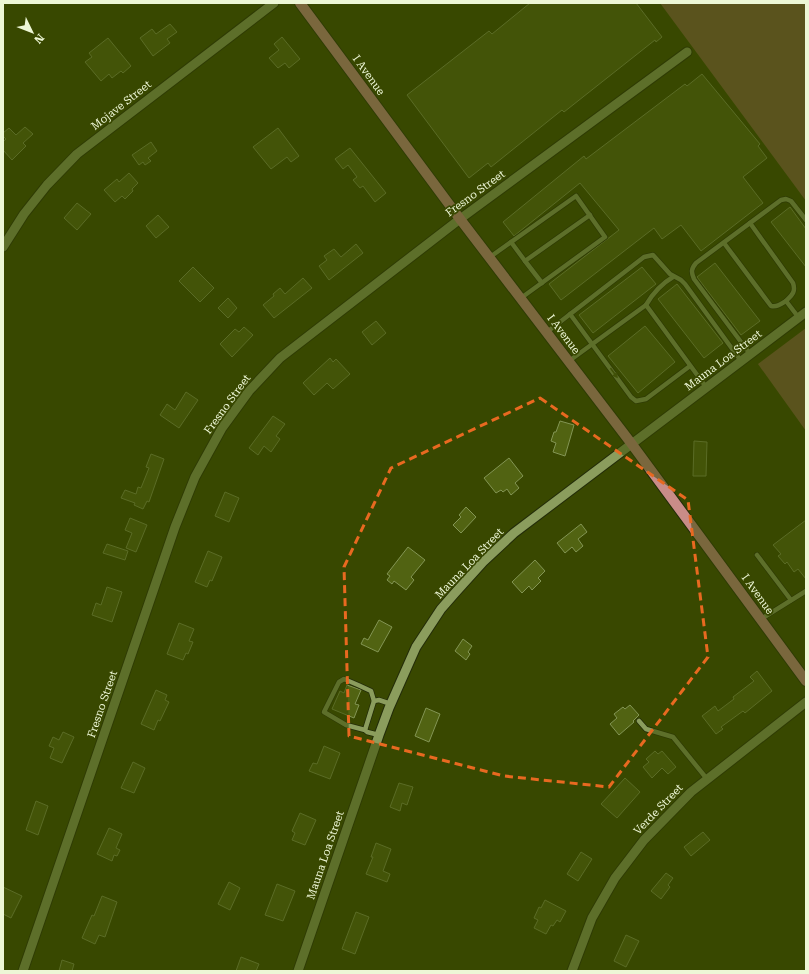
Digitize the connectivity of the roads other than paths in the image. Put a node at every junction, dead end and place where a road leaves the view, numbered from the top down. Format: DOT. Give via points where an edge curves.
graph roads {
  1 [pos="274,3"];
  2 [pos="300,3"];
  3 [pos="687,52"];
  4 [pos="590,215"];
  5 [pos="460,219"];
  6 [pos="806,220"];
  7 [pos="750,223"];
  8 [pos="511,242"];
  9 [pos="724,243"];
  10 [pos="3,247"];
  11 [pos="490,257"];
  12 [pos="525,261"];
  13 [pos="673,276"];
  14 [pos="542,283"];
  15 [pos="521,298"];
  16 [pos="786,301"];
  17 [pos="646,306"];
  18 [pos="570,314"];
  19 [pos="802,315"];
  20 [pos="547,332"];
  21 [pos="592,344"];
  22 [pos="750,354"];
  23 [pos="569,361"];
  24 [pos="741,361"];
  25 [pos="690,366"];
  26 [pos="706,387"];
  27 [pos="631,443"];
  28 [pos="756,555"];
  29 [pos="806,591"];
  30 [pos="791,600"];
  31 [pos="761,619"];
  32 [pos="806,681"];
  33 [pos="374,701"];
  34 [pos="806,702"];
  35 [pos="391,704"];
  36 [pos="639,721"];
  37 [pos="365,730"];
  38 [pos="379,735"];
  39 [pos="707,779"];
  40 [pos="23,971"];
  41 [pos="298,971"];
  42 [pos="572,971"];
  1 -- 10 [label="street, Mojave Street" via="77,154 47,185"];
  2 -- 5 [label="main road, I Avenue"];
  3 -- 5 [label="street, Fresno Street"];
  4 -- 8 [label="lane" via="576,196"];
  4 -- 12 [label="lane"];
  4 -- 14 [label="lane" via="605,236"];
  5 -- 11 [label="main road, I Avenue"];
  5 -- 40 [label="street, Fresno Street" via="280,358 248,391 222,428 195,477 175,527"];
  6 -- 7 [label="lane" via="791,201 786,199"];
  7 -- 9 [label="lane"];
  7 -- 16 [label="lane" via="793,283 794,293"];
  8 -- 11 [label="lane"];
  8 -- 12 [label="lane"];
  9 -- 16 [label="lane" via="771,306"];
  9 -- 22 [label="lane" via="696,263 691,273"];
  11 -- 15 [label="main road, I Avenue"];
  12 -- 14 [label="lane"];
  13 -- 17 [label="lane" via="659,286"];
  13 -- 18 [label="lane" via="657,258 649,255"];
  13 -- 24 [label="lane" via="685,284"];
  14 -- 15 [label="lane"];
  15 -- 20 [label="main road, I Avenue"];
  16 -- 19 [label="lane"];
  17 -- 21 [label="lane"];
  17 -- 25 [label="lane"];
  18 -- 20 [label="lane"];
  18 -- 21 [label="lane"];
  19 -- 22 [label="street, Mauna Loa Street"];
  20 -- 23 [label="main road, I Avenue"];
  21 -- 23 [label="lane"];
  21 -- 25 [label="lane, one-way" via="636,401 646,399"];
  22 -- 24 [label="street, Mauna Loa Street"];
  23 -- 27 [label="main road, I Avenue"];
  24 -- 26 [label="street, Mauna Loa Street"];
  25 -- 26 [label="lane"];
  26 -- 27 [label="street, Mauna Loa Street"];
  27 -- 31 [label="main road, I Avenue"];
  27 -- 35 [label="street, Mauna Loa Street" via="514,533 459,588 441,609 416,647"];
  28 -- 30 [label="lane"];
  29 -- 30 [label="lane"];
  30 -- 31 [label="lane"];
  31 -- 32 [label="main road, I Avenue"];
  33 -- 35 [label="lane"];
  33 -- 37 [label="lane"];
  33 -- 37 [label="lane" via="371,691 344,679 324,712 346,724"];
  34 -- 39 [label="street, Verde Street"];
  35 -- 38 [label="street, Mauna Loa Street"];
  36 -- 39 [label="lane" via="646,729 673,737"];
  37 -- 38 [label="lane"];
  38 -- 41 [label="street, Mauna Loa Street"];
  39 -- 42 [label="street, Verde Street" via="690,792 644,840 615,878 592,918"];
}
